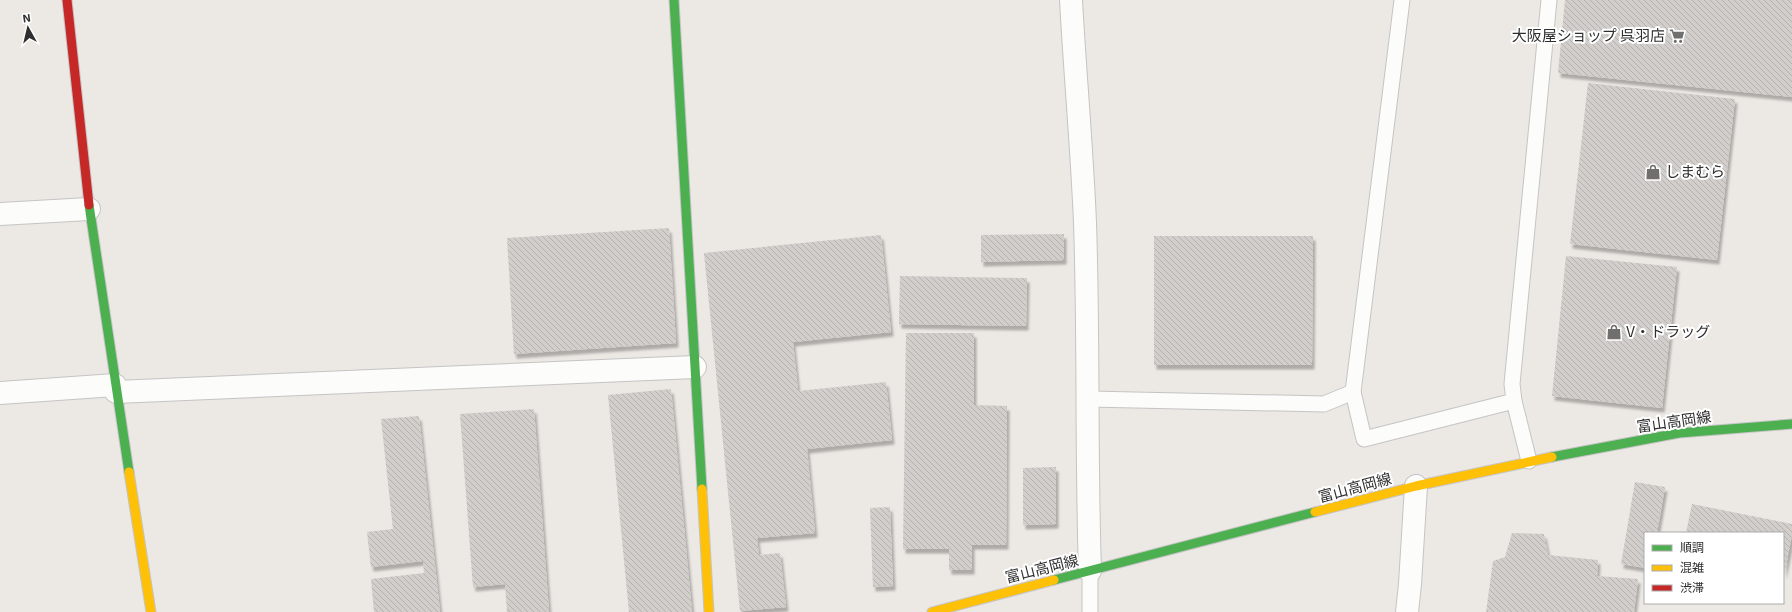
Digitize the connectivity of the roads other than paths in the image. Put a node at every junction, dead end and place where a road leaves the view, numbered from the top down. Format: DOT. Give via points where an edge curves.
graph roads {
  1 [pos="67,0"];
  2 [pos="674,0"];
  3 [pos="1071,0"];
  4 [pos="1402,0"];
  5 [pos="1549,0"];
  6 [pos="89,209"];
  7 [pos="0,214"];
  8 [pos="695,367"];
  9 [pos="115,388"];
  10 [pos="1353,392"];
  11 [pos="0,393"];
  12 [pos="1089,399"];
  13 [pos="1514,401"];
  14 [pos="1792,424"];
  15 [pos="1529,461"];
  16 [pos="1416,486"];
  17 [pos="1090,571"];
  18 [pos="151,612"];
  19 [pos="709,612"];
  20 [pos="932,612"];
  21 [pos="1090,612"];
  22 [pos="1407,612"];
  1 -- 6 [label="street"];
  2 -- 8 [label="street"];
  3 -- 12 [label="street" via="1084,223"];
  4 -- 10 [label="lane"];
  5 -- 13 [label="lane" via="1512,384"];
  6 -- 7 [label="street"];
  6 -- 9 [label="street"];
  8 -- 9 [label="street"];
  8 -- 19 [label="street"];
  9 -- 11 [label="street"];
  9 -- 18 [label="street"];
  10 -- 12 [label="lane" via="1324,404"];
  10 -- 13 [label="lane" via="1364,439"];
  12 -- 17 [label="street"];
  13 -- 15 [label="lane"];
  14 -- 15 [label="street, 富山高岡線" via="1679,434"];
  15 -- 16 [label="street, 富山高岡線"];
  16 -- 17 [label="street, 富山高岡線"];
  16 -- 22 [label="street"];
  17 -- 20 [label="street, 富山高岡線"];
  17 -- 21 [label="lane"];
}
